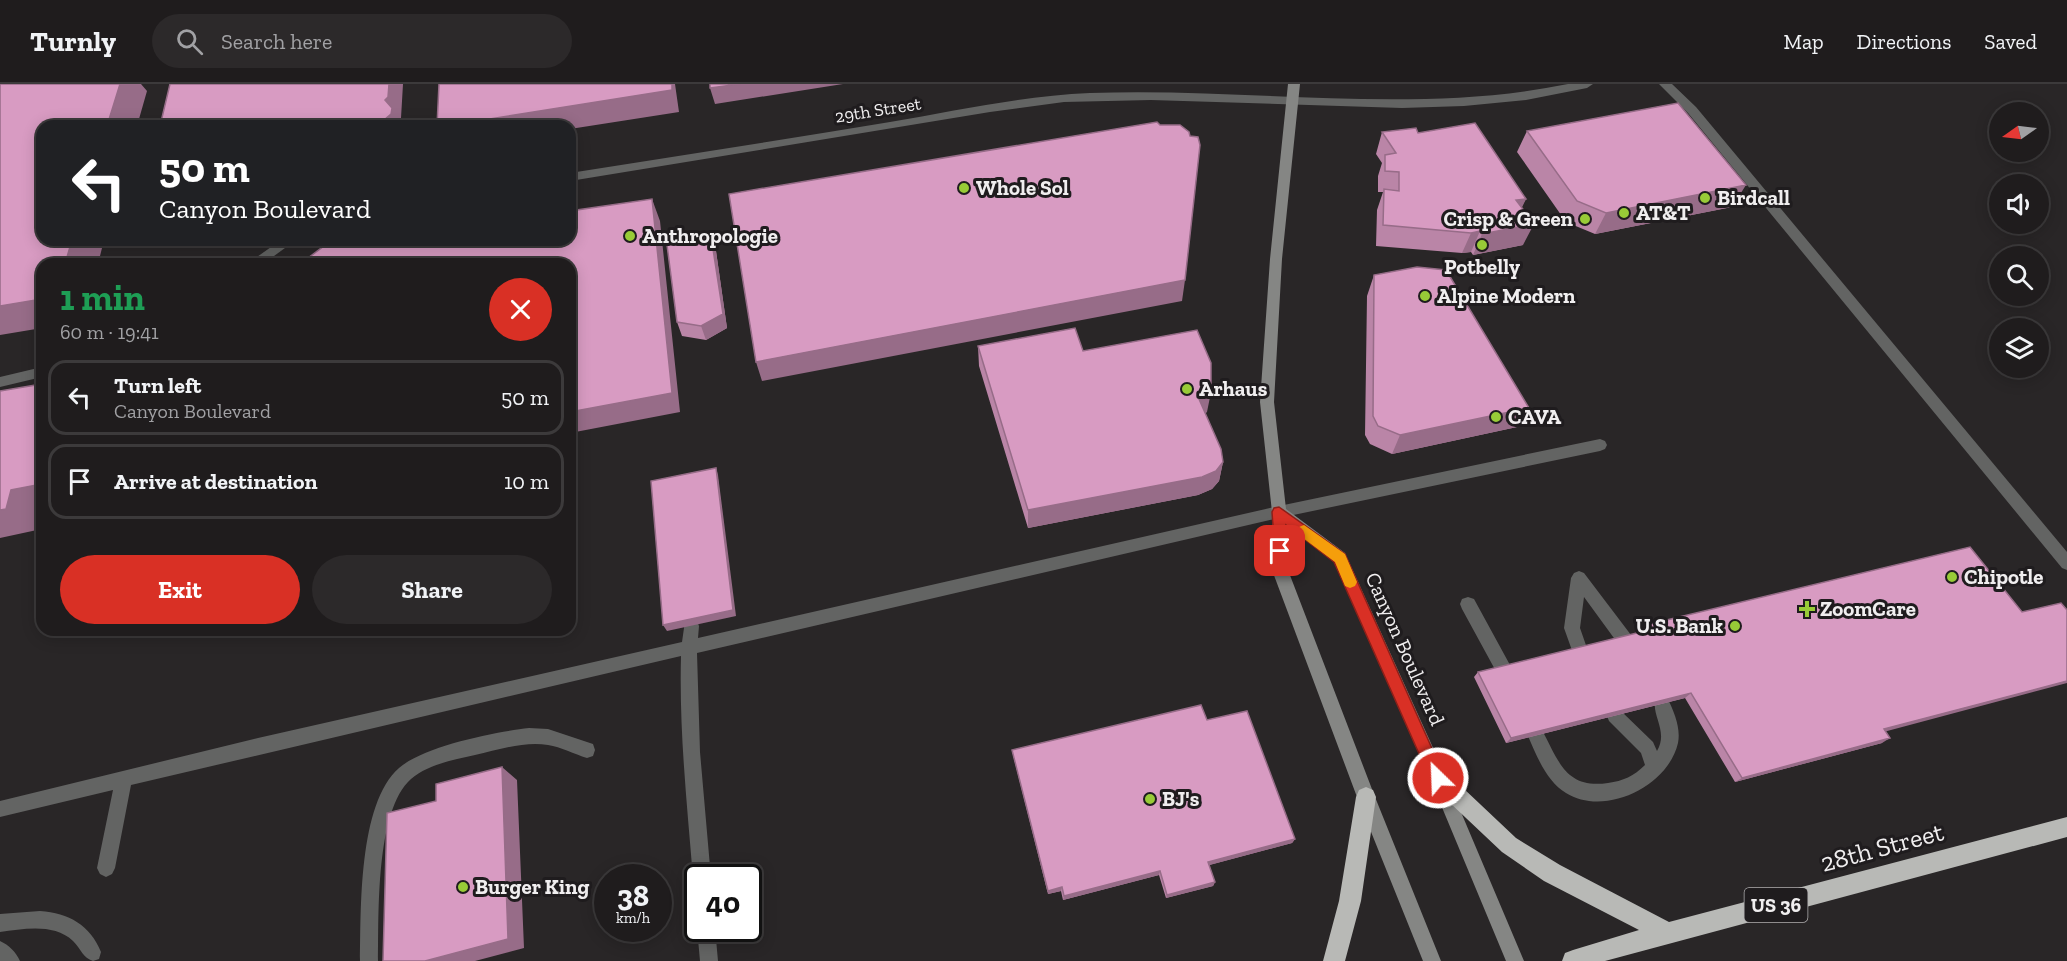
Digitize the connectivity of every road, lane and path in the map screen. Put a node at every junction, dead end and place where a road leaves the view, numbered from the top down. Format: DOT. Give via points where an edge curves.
graph roads {
  1 [pos="1293,84"];
  2 [pos="1587,84"];
  3 [pos="1665,84"];
  4 [pos="1292,101"];
  5 [pos="576,176"];
  6 [pos="281,246"];
  7 [pos="262,258"];
  8 [pos="36,373"];
  9 [pos="0,382"];
  10 [pos="1600,446"];
  11 [pos="1279,512"];
  12 [pos="2067,563"];
  13 [pos="1468,603"];
  14 [pos="691,626"];
  15 [pos="1626,640"];
  16 [pos="689,647"];
  17 [pos="1580,651"];
  18 [pos="1504,670"];
  19 [pos="1662,704"];
  20 [pos="1615,716"];
  21 [pos="1536,736"];
  22 [pos="587,750"];
  23 [pos="1654,766"];
  24 [pos="1438,778"];
  25 [pos="123,780"];
  26 [pos="1366,797"];
  27 [pos="0,809"];
  28 [pos="2067,827"];
  29 [pos="701,864"];
  30 [pos="106,868"];
  31 [pos="0,922"];
  32 [pos="1668,934"];
  33 [pos="707,942"];
  34 [pos="0,950"];
  35 [pos="92,952"];
  36 [pos="11,961"];
  37 [pos="369,961"];
  38 [pos="709,961"];
  39 [pos="1334,961"];
  40 [pos="1432,961"];
  41 [pos="1515,961"];
  42 [pos="1574,961"];
  1 -- 4 [label="street"];
  2 -- 4 [label="street, 29th Street" via="1463,103"];
  3 -- 12 [label="street" via="1730,155"];
  4 -- 5 [label="street, 29th Street" via="1183,96 1055,100"];
  4 -- 11 [label="street" via="1267,402"];
  6 -- 7 [label="street"];
  8 -- 9 [label="street"];
  10 -- 11 [label="street"];
  11 -- 16 [label="street"];
  11 -- 24 [label="street, Canyon Boulevard" via="1340,558"];
  11 -- 26 [label="street" via="1280,570"];
  13 -- 18 [label="street"];
  14 -- 16 [label="street"];
  15 -- 17 [label="street" via="1579,578 1572,628"];
  16 -- 25 [label="street"];
  16 -- 29 [label="street" via="691,744"];
  19 -- 23 [label="street" via="1670,725 1669,744"];
  20 -- 23 [label="street" via="1647,748"];
  21 -- 23 [label="street" via="1557,773 1574,789 1598,793 1623,788 1641,780"];
  22 -- 37 [label="street" via="547,737 508,740 439,756 402,776 387,796 380,818"];
  24 -- 32 [label="highway" via="1509,845 1552,873"];
  24 -- 41 [label="street, Canyon Boulevard"];
  25 -- 27 [label="street"];
  25 -- 30 [label="street"];
  26 -- 39 [label="highway" via="1345,921"];
  26 -- 40 [label="street"];
  28 -- 32 [label="highway, 28th Street / US 36"];
  31 -- 35 [label="street" via="47,919 70,925 85,937"];
  32 -- 42 [label="highway, 28th Street / US 36"];
  33 -- 38 [label="street"];
  34 -- 36 [label="street"];
}
